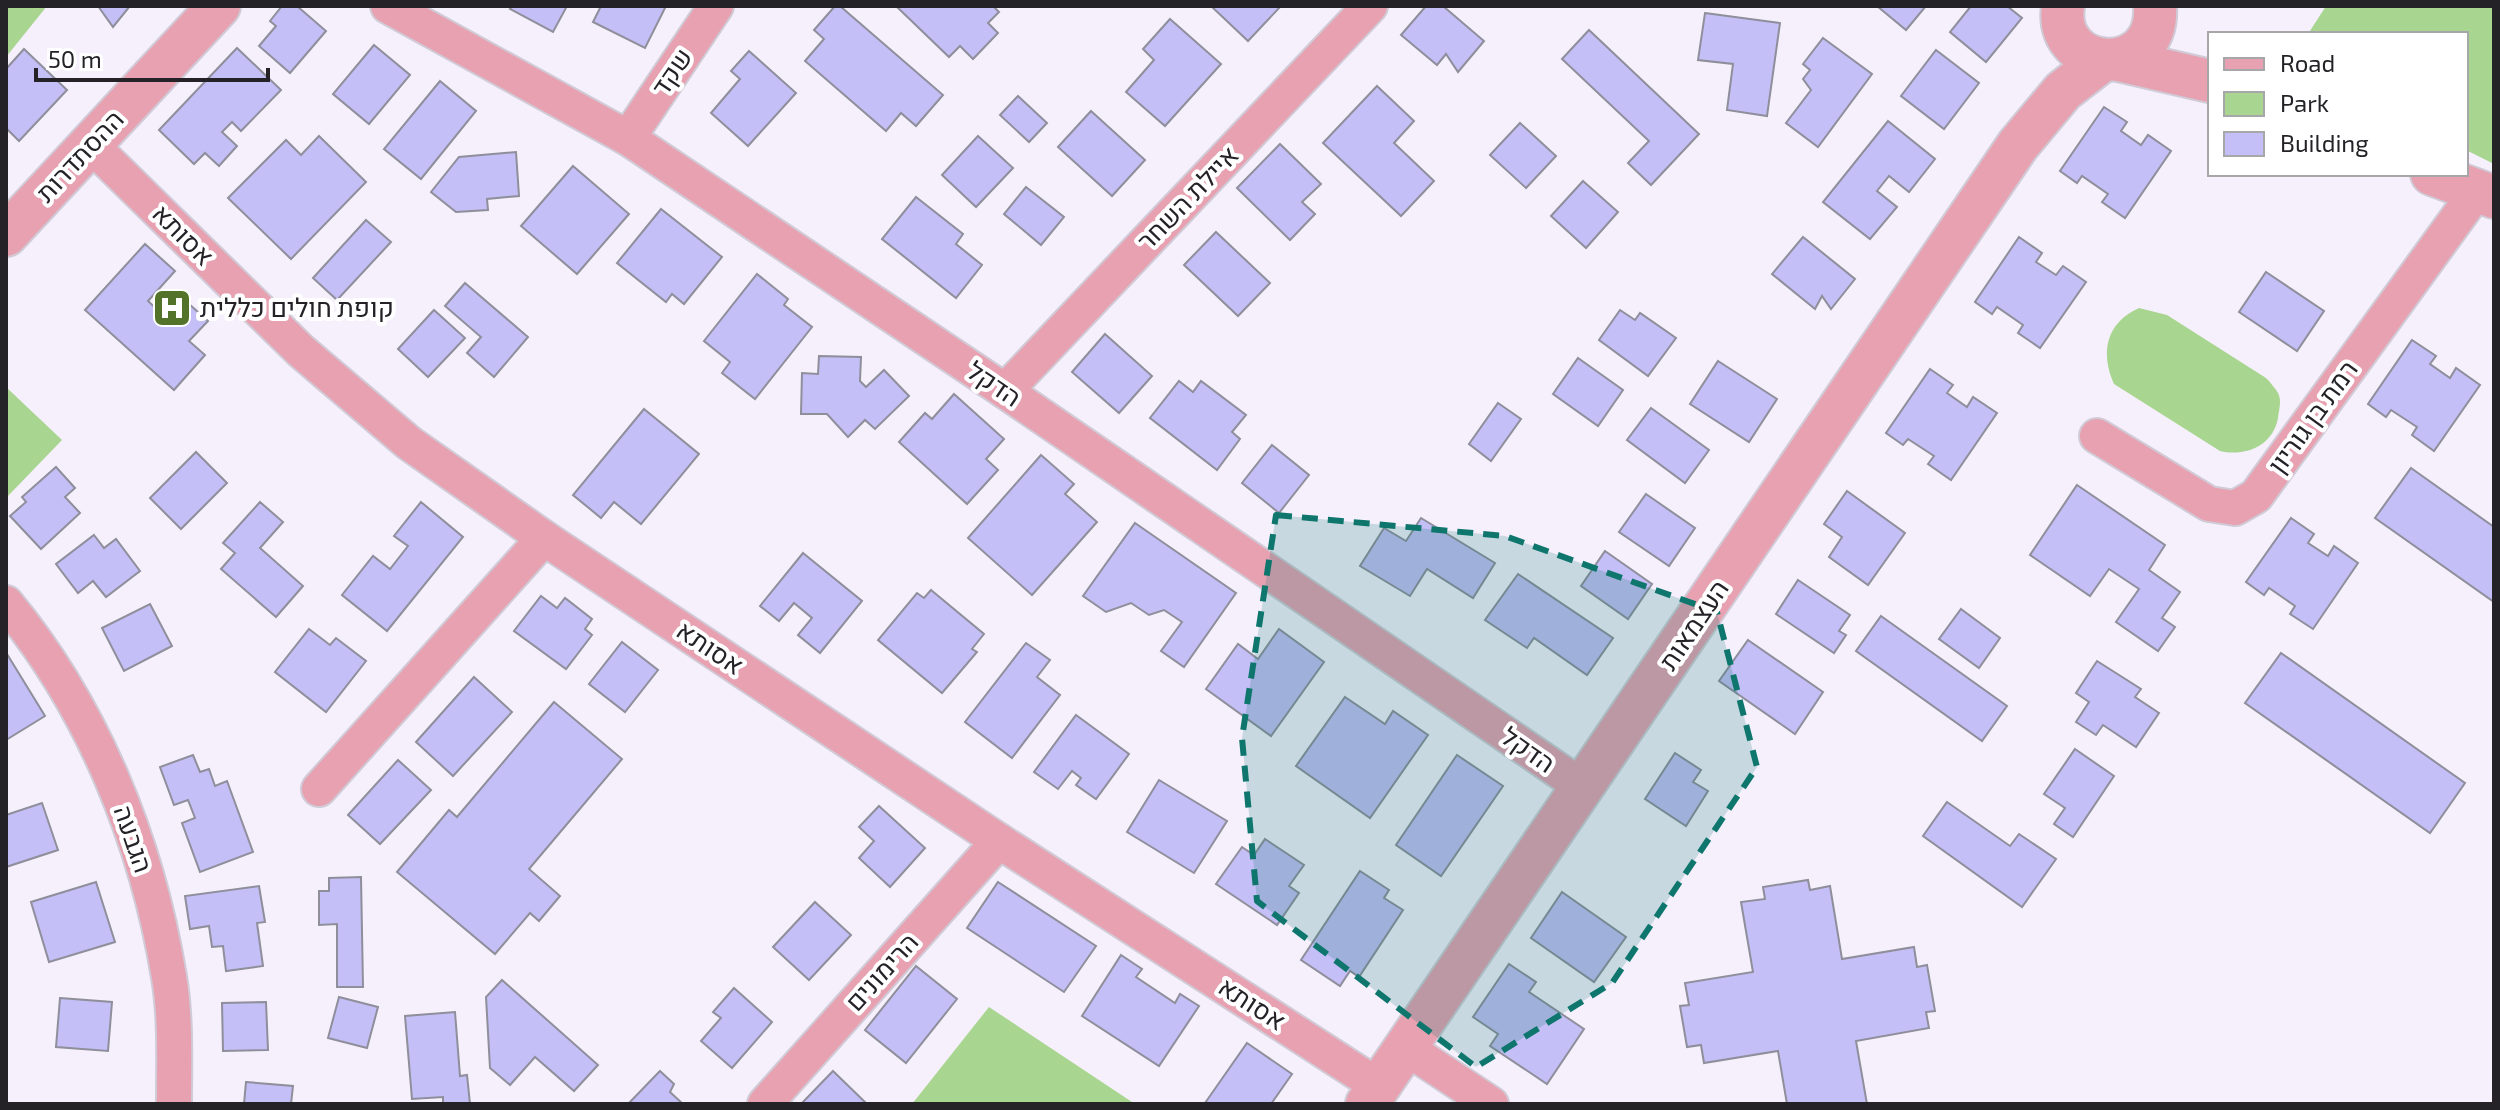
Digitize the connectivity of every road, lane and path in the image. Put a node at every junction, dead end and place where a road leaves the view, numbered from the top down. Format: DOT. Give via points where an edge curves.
graph roads {
  1 [pos="219,6"];
  2 [pos="388,6"];
  3 [pos="716,6"];
  4 [pos="1370,6"];
  5 [pos="2156,12"];
  6 [pos="2078,33"];
  7 [pos="2208,76"];
  8 [pos="2208,77"];
  9 [pos="628,138"];
  10 [pos="91,145"];
  11 [pos="2437,176"];
  12 [pos="2486,194"];
  13 [pos="6,235"];
  14 [pos="1005,391"];
  15 [pos="2097,436"];
  16 [pos="544,538"];
  17 [pos="6,603"];
  18 [pos="1584,788"];
  19 [pos="319,789"];
  20 [pos="999,841"];
  21 [pos="1405,1047"];
  22 [pos="1373,1095"];
  23 [pos="174,1104"];
  24 [pos="765,1104"];
  25 [pos="1491,1104"];
  1 -- 10 [label="street, ההסתדרות"];
  2 -- 9 [label="street, הדקל"];
  3 -- 9 [label="street, שקד"];
  4 -- 14 [label="street, איילת השחר"];
  5 -- 6 [label="street, העצמאות" via="2153,32 2134,53"];
  5 -- 7 [label="street" via="2172,40"];
  6 -- 8 [label="street"];
  6 -- 18 [label="street, העצמאות" via="2063,91 2018,145"];
  9 -- 14 [label="street, הדקל"];
  10 -- 13 [label="street, ההסתדרות"];
  10 -- 16 [label="street, אסותא" via="356,399"];
  11 -- 12 [label="street"];
  12 -- 15 [label="street, רמת בן גוריון" via="2256,496 2235,508 2209,504"];
  14 -- 18 [label="street, הדקל"];
  16 -- 19 [label="street"];
  16 -- 20 [label="street, אסותא"];
  17 -- 23 [label="street, הגבעה" via="69,692 133,836 170,979"];
  18 -- 21 [label="street, העצמאות"];
  20 -- 22 [label="street, אסותא"];
  20 -- 24 [label="street, הרימונים"];
  21 -- 22 [label="street, העצמאות"];
  21 -- 25 [label="street"];
}
